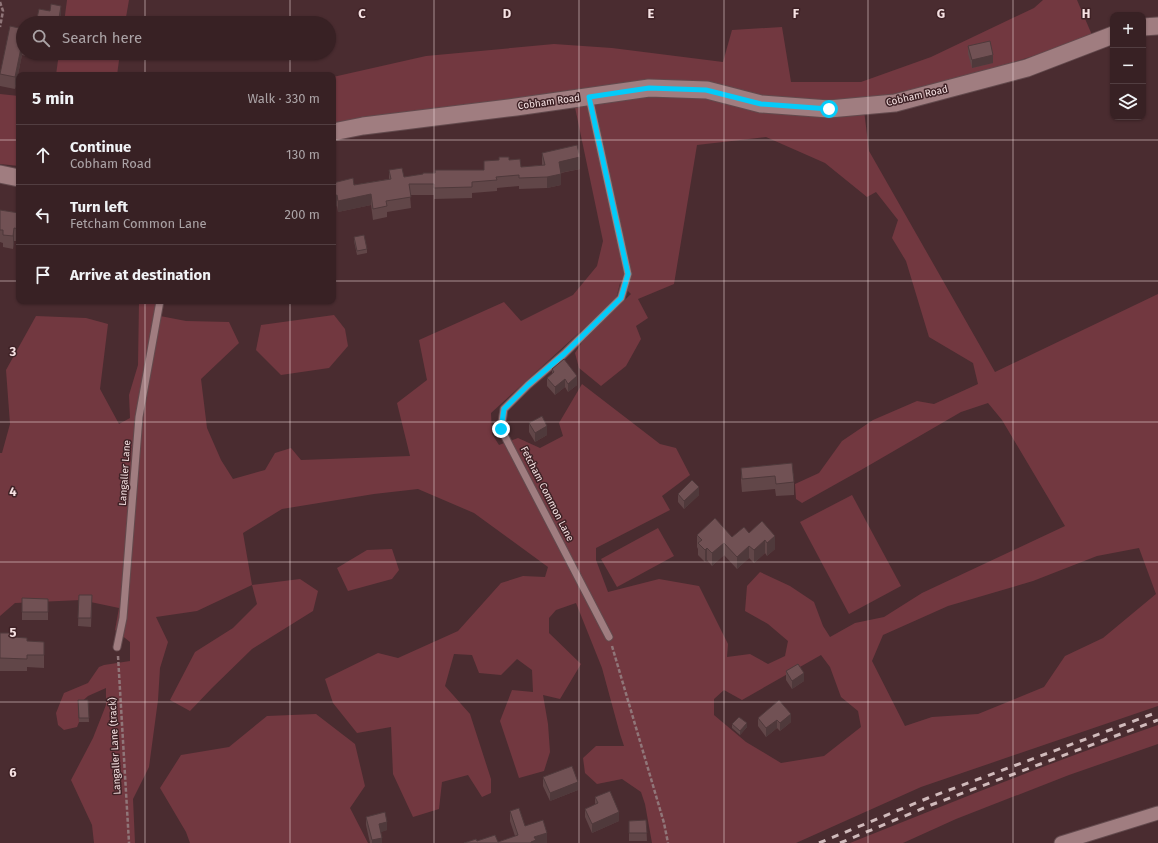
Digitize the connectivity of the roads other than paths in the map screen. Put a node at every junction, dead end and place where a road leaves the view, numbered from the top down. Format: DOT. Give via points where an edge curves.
graph roads {
  1 [pos="1158,26"];
  2 [pos="1146,27"];
  3 [pos="1110,37"];
  4 [pos="589,97"];
  5 [pos="336,131"];
  6 [pos="0,174"];
  7 [pos="16,177"];
  8 [pos="159,304"];
  9 [pos="609,637"];
  10 [pos="117,647"];
  11 [pos="1158,813"];
  12 [pos="1061,843"];
  1 -- 2 [label="street"];
  3 -- 4 [label="street, Cobham Road" via="1027,68 895,103 829,109 761,104 706,90 649,88"];
  4 -- 5 [label="street, Cobham Road"];
  4 -- 9 [label="lane, Fetcham Common Lane" via="628,274 621,298 504,409 501,429"];
  6 -- 7 [label="street"];
  8 -- 10 [label="lane, Langaller Lane" via="139,417 124,618"];
  11 -- 12 [label="street"];
}
